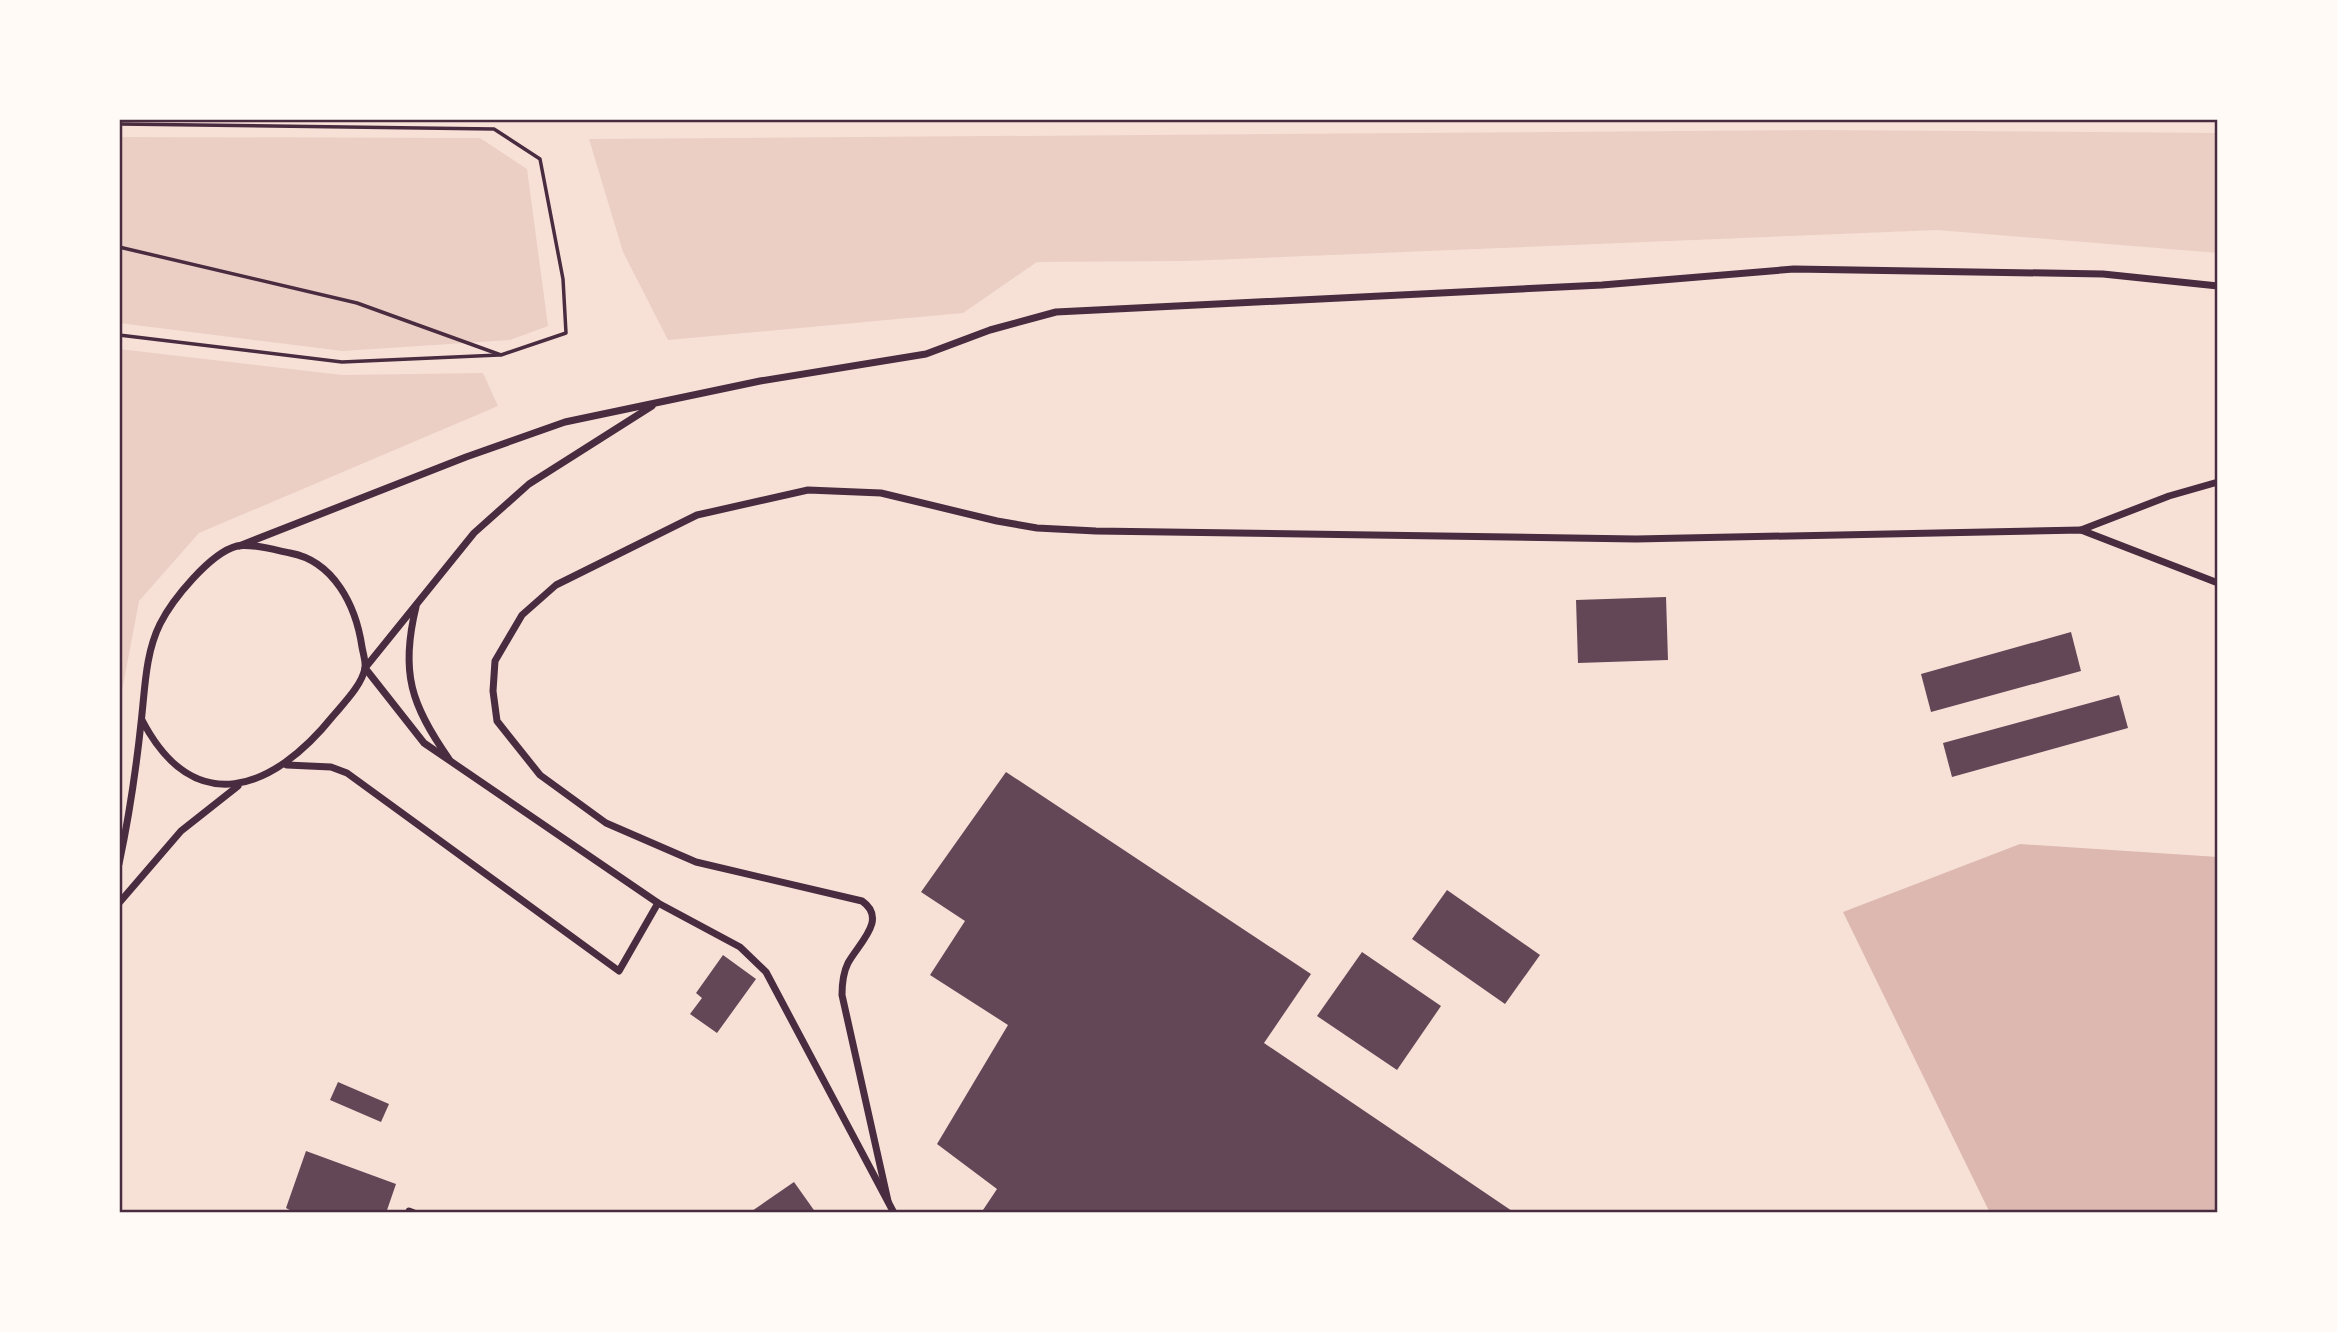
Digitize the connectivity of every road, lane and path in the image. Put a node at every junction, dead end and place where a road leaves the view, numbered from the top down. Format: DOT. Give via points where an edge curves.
graph roads {
  1 [pos="119,124"];
  2 [pos="119,247"];
  3 [pos="2218,286"];
  4 [pos="119,335"];
  5 [pos="501,355"];
  6 [pos="659,402"];
  7 [pos="2218,482"];
  8 [pos="2081,530"];
  9 [pos="239,545"];
  10 [pos="2218,583"];
  11 [pos="418,602"];
  12 [pos="365,668"];
  13 [pos="142,720"];
  14 [pos="451,762"];
  15 [pos="286,765"];
  16 [pos="239,785"];
  17 [pos="119,864"];
  18 [pos="119,902"];
  19 [pos="658,903"];
  20 [pos="888,1201"];
  21 [pos="894,1213"];
  1 -- 5 [label="path" via="494,129 540,159 563,279 566,333"];
  2 -- 5 [label="path" via="357,303"];
  3 -- 6 [label="street" via="2102,274 1794,269 1602,285 1056,312 926,354"];
  4 -- 5 [label="path" via="342,362"];
  6 -- 9 [label="street" via="565,422"];
  6 -- 11 [label="street" via="528,484 474,533"];
  7 -- 8 [label="street"];
  8 -- 10 [label="street"];
  8 -- 20 [label="street" via="1636,539 1123,531 1037,528 881,493 808,490 696,515 556,585 522,615 495,661 497,721 540,775 606,823 696,862 869,905 872,927 848,964 842,995"];
  9 -- 12 [label="street" via="293,553 330,573 354,612"];
  9 -- 13 [label="street" via="203,568 159,625 145,676"];
  11 -- 12 [label="street"];
  11 -- 14 [label="street" via="408,644 408,678 427,728"];
  12 -- 14 [label="street" via="417,736"];
  12 -- 15 [label="street" via="328,723"];
  13 -- 16 [label="street" via="155,747 170,763 207,782"];
  13 -- 17 [label="street"];
  14 -- 19 [label="street"];
  15 -- 16 [label="street"];
  15 -- 19 [label="street" via="331,767 347,773 619,971"];
  16 -- 18 [label="street" via="181,831"];
  19 -- 20 [label="street" via="740,947 766,972"];
  20 -- 21 [label="street"];
}
